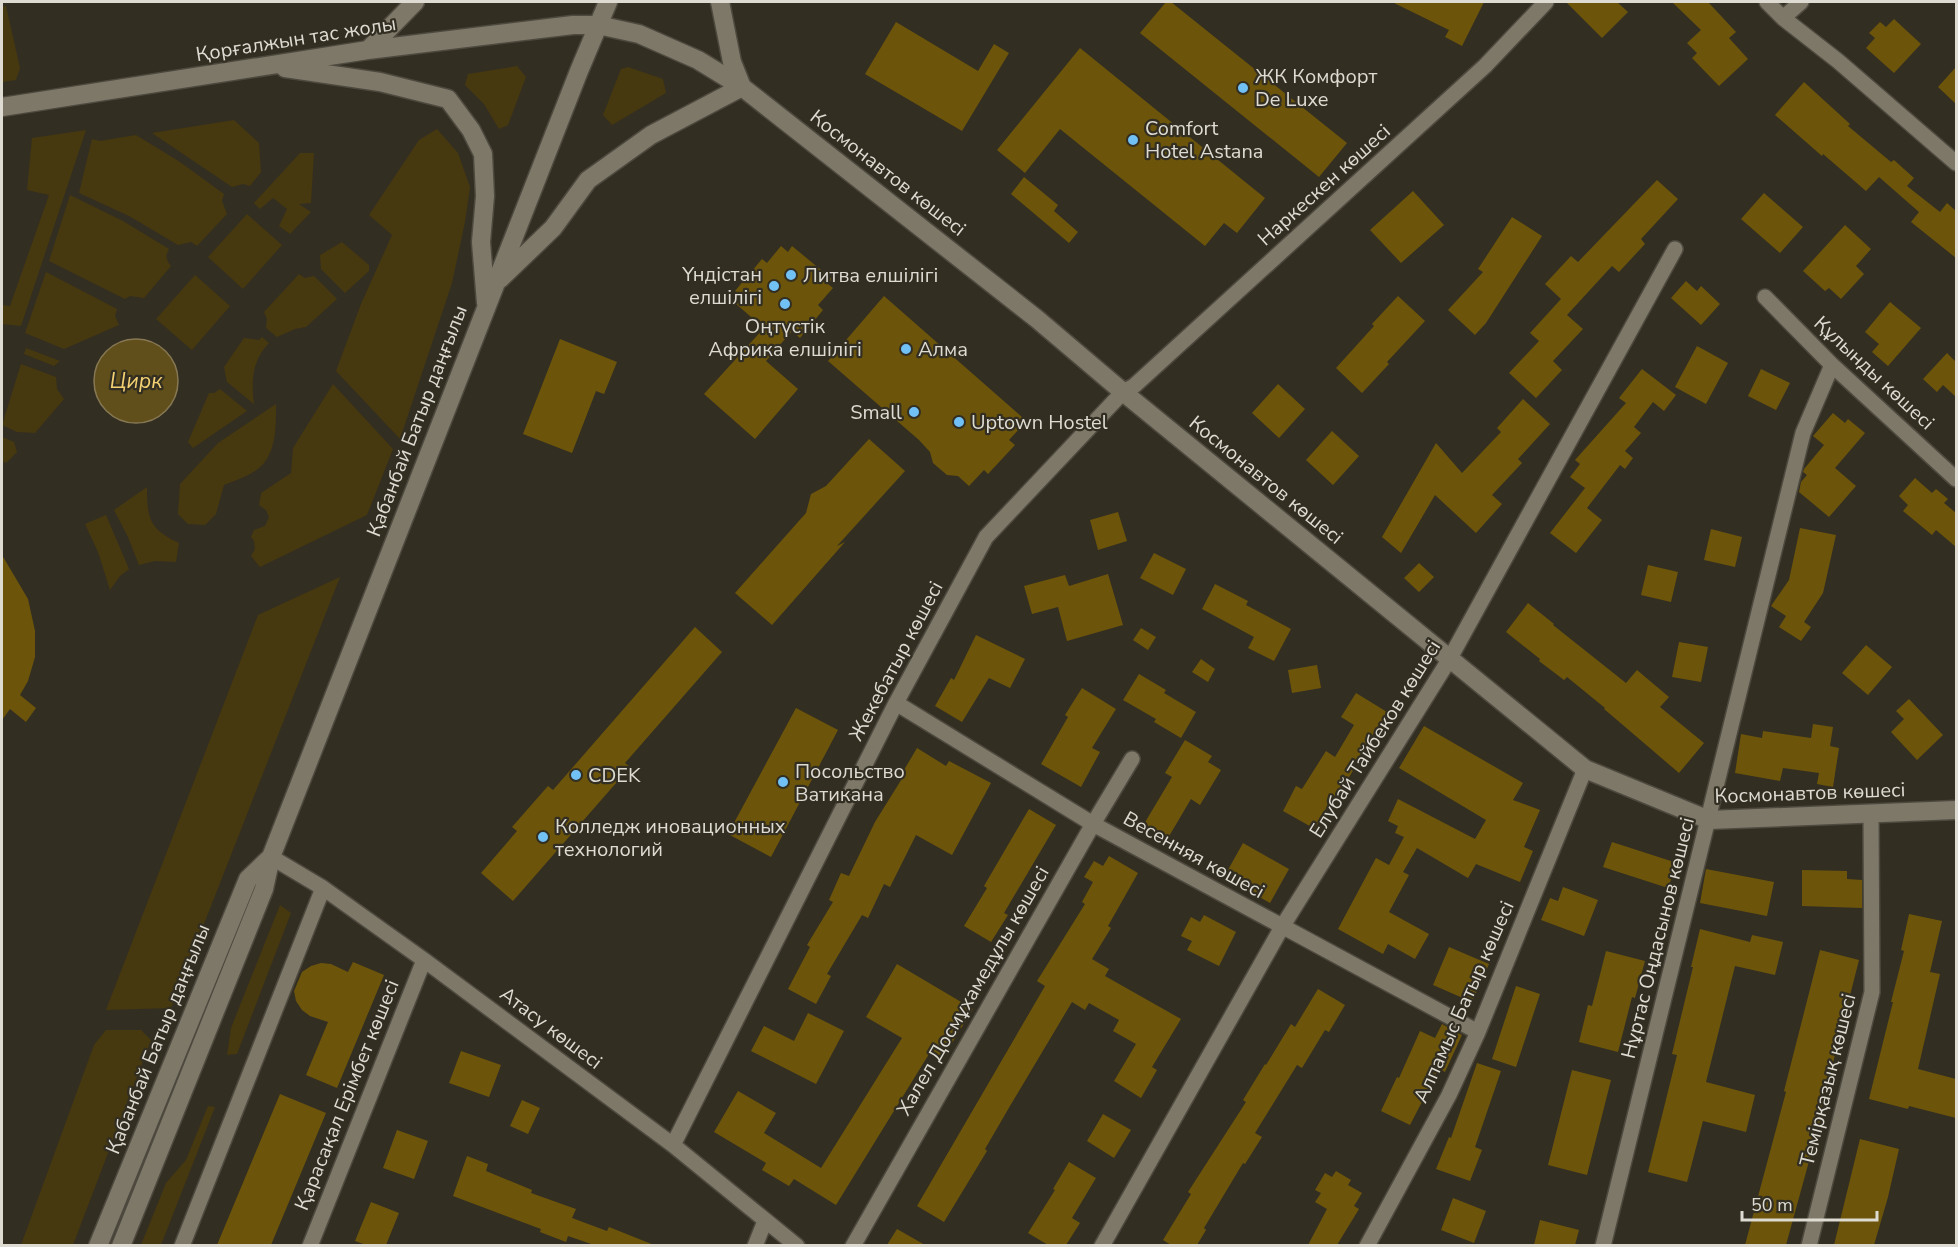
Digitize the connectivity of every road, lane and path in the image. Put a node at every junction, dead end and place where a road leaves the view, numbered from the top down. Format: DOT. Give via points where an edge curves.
graph roads {
  1 [pos="415,2"];
  2 [pos="608,2"];
  3 [pos="720,2"];
  4 [pos="1545,2"];
  5 [pos="1767,2"];
  6 [pos="1801,2"];
  7 [pos="1783,18"];
  8 [pos="598,25"];
  9 [pos="368,50"];
  10 [pos="266,66"];
  11 [pos="742,87"];
  12 [pos="2,107"];
  13 [pos="1956,163"];
  14 [pos="1675,249"];
  15 [pos="495,285"];
  16 [pos="1765,297"];
  17 [pos="486,307"];
  18 [pos="1832,365"];
  19 [pos="1123,392"];
  20 [pos="1956,479"];
  21 [pos="1449,660"];
  22 [pos="896,703"];
  23 [pos="1132,759"];
  24 [pos="1585,769"];
  25 [pos="1956,810"];
  26 [pos="1871,814"];
  27 [pos="1708,820"];
  28 [pos="1093,824"];
  29 [pos="271,857"];
  30 [pos="323,888"];
  31 [pos="1282,927"];
  32 [pos="424,960"];
  33 [pos="1478,1032"];
  34 [pos="673,1145"];
  35 [pos="765,1221"];
  36 [pos="98,1245"];
  37 [pos="121,1245"];
  38 [pos="182,1245"];
  39 [pos="309,1245"];
  40 [pos="755,1245"];
  41 [pos="797,1245"];
  42 [pos="853,1245"];
  43 [pos="1102,1245"];
  44 [pos="1367,1245"];
  45 [pos="1603,1245"];
  46 [pos="1809,1245"];
  1 -- 9 [label="main road"];
  2 -- 8 [label="main road, Қабанбай Батыр даңғылы"];
  3 -- 11 [label="main road" via="732,62"];
  4 -- 19 [label="street, Наркескен көшесі" via="1485,66"];
  5 -- 7 [label="street"];
  6 -- 7 [label="street"];
  7 -- 13 [label="street"];
  8 -- 9 [label="main road, Қорғалжын тас жолы" via="551,26"];
  8 -- 11 [label="main road, Космонавтов көшесі" via="666,45"];
  8 -- 15 [label="main road, Қабанбай Батыр даңғылы"];
  9 -- 10 [label="main road, Қорғалжын тас жолы"];
  10 -- 12 [label="main road, Қорғалжын тас жолы"];
  10 -- 17 [label="main road" via="380,82 448,99 483,154 485,196 480,242"];
  11 -- 15 [label="main road" via="651,135 588,180 553,228"];
  11 -- 19 [label="main road, Космонавтов көшесі" via="1037,319"];
  14 -- 21 [label="street, Елубай Тайбеков көшесі"];
  15 -- 17 [label="main road, Қабанбай Батыр даңғылы"];
  16 -- 18 [label="street, Құлынды көшесі"];
  17 -- 29 [label="main road, Қабанбай Батыр даңғылы"];
  18 -- 20 [label="street, Құлынды көшесі"];
  18 -- 27 [label="street, Нұртас Оңдасынов көшесі" via="1803,433"];
  19 -- 21 [label="main road, Космонавтов көшесі"];
  19 -- 22 [label="street, Жекебатыр көшесі" via="986,537"];
  21 -- 24 [label="main road, Космонавтов көшесі"];
  21 -- 31 [label="street, Елубай Тайбеков көшесі"];
  22 -- 28 [label="street, Весенняя көшесі"];
  22 -- 34 [label="street, Жекебатыр көшесі"];
  23 -- 28 [label="street, Халел Досмұхамедұлы көшесі"];
  24 -- 27 [label="main road, Космонавтов көшесі"];
  24 -- 33 [label="street, Алпамыс Батыр көшесі"];
  25 -- 26 [label="main road, Космонавтов көшесі"];
  26 -- 27 [label="main road, Космонавтов көшесі"];
  26 -- 46 [label="street, Темірқазық көшесі" via="1872,992"];
  27 -- 45 [label="street, Нұртас Оңдасынов көшесі"];
  28 -- 31 [label="street, Весенняя көшесі"];
  28 -- 42 [label="street, Халел Досмұхамедұлы көшесі"];
  29 -- 30 [label="street, Атасу көшесі"];
  29 -- 36 [label="main road, Қабанбай Батыр даңғылы" via="248,879"];
  29 -- 37 [label="main road, Қабанбай Батыр даңғылы" via="264,889"];
  30 -- 32 [label="street, Атасу көшесі"];
  30 -- 38 [label="street"];
  31 -- 33 [label="street, Весенняя көшесі"];
  31 -- 43 [label="street, Елубай Тайбеков көшесі"];
  32 -- 34 [label="street, Атасу көшесі"];
  32 -- 39 [label="street, Қарасақал Ерімбет көшесі"];
  33 -- 44 [label="street, Алпамыс Батыр көшесі" via="1449,1095"];
  34 -- 35 [label="street, Атасу көшесі"];
  35 -- 40 [label="street"];
  35 -- 41 [label="street, Атасу көшесі"];
}
